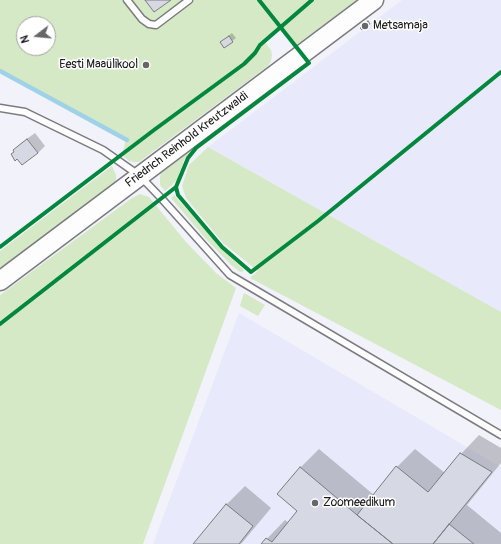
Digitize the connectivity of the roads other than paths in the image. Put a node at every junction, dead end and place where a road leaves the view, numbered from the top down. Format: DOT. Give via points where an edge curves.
graph roads {
  1 [pos="127,0"];
  2 [pos="189,0"];
  3 [pos="374,0"];
  4 [pos="0,108"];
  5 [pos="140,176"];
  6 [pos="1,280"];
  7 [pos="501,435"];
  1 -- 2 [label="lane" via="142,20 156,25"];
  3 -- 5 [label="main road, Friedrich Reinhold Kreutzwaldi"];
  4 -- 5 [label="lane" via="25,112 103,150"];
  5 -- 6 [label="main road, Friedrich Reinhold Kreutzwaldi"];
  5 -- 7 [label="lane" via="230,276"];
}
